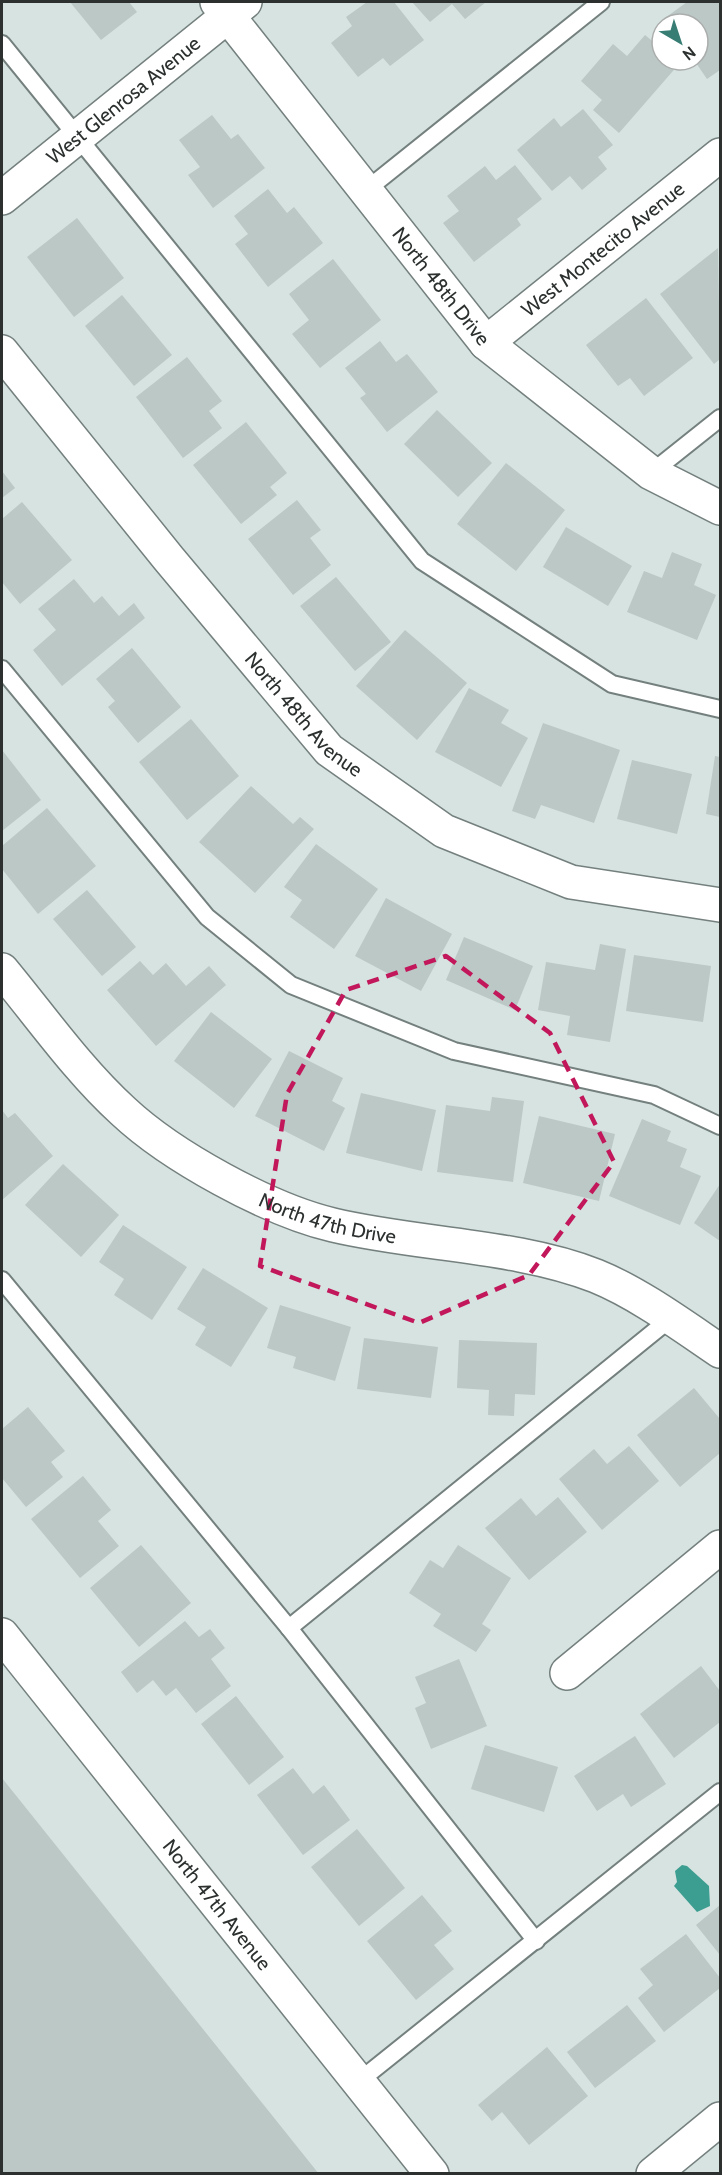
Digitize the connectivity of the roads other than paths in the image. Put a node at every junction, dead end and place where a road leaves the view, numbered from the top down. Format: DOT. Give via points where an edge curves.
graph roads {
  1 [pos="601,2"];
  2 [pos="230,6"];
  3 [pos="2,44"];
  4 [pos="77,137"];
  5 [pos="720,155"];
  6 [pos="365,191"];
  7 [pos="2,198"];
  8 [pos="486,343"];
  9 [pos="2,352"];
  10 [pos="720,418"];
  11 [pos="651,473"];
  12 [pos="720,508"];
  13 [pos="2,669"];
  14 [pos="720,709"];
  15 [pos="720,905"];
  16 [pos="2,970"];
  17 [pos="720,1126"];
  18 [pos="2,1280"];
  19 [pos="671,1318"];
  20 [pos="720,1352"];
  21 [pos="720,1547"];
  22 [pos="289,1628"];
  23 [pos="2,1635"];
  24 [pos="567,1673"];
  25 [pos="720,1792"];
  26 [pos="536,1941"];
  27 [pos="358,2082"];
  28 [pos="720,2119"];
  29 [pos="432,2174"];
  30 [pos="653,2174"];
  1 -- 6 [label="lane"];
  2 -- 4 [label="street, West Glenrosa Avenue"];
  2 -- 6 [label="street, North 48th Drive"];
  3 -- 4 [label="lane"];
  4 -- 7 [label="street, West Glenrosa Avenue"];
  4 -- 14 [label="lane" via="422,561 612,684"];
  5 -- 8 [label="street, West Montecito Avenue"];
  6 -- 8 [label="street, North 48th Drive"];
  8 -- 11 [label="street, North 48th Drive"];
  9 -- 15 [label="street, North 48th Avenue" via="329,750 444,831 571,882"];
  10 -- 11 [label="lane"];
  11 -- 12 [label="street, North 48th Drive"];
  13 -- 17 [label="lane" via="207,917 291,985 454,1051 654,1095"];
  16 -- 19 [label="street, North 47th Drive" via="123,1112 197,1166 269,1201 332,1225 538,1259 597,1276"];
  18 -- 22 [label="lane"];
  19 -- 20 [label="street, North 47th Drive"];
  19 -- 22 [label="lane"];
  21 -- 24 [label="street"];
  22 -- 26 [label="lane"];
  23 -- 27 [label="street, North 47th Avenue"];
  25 -- 26 [label="lane"];
  26 -- 27 [label="lane"];
  27 -- 29 [label="street, North 47th Avenue"];
  28 -- 30 [label="street"];
}
